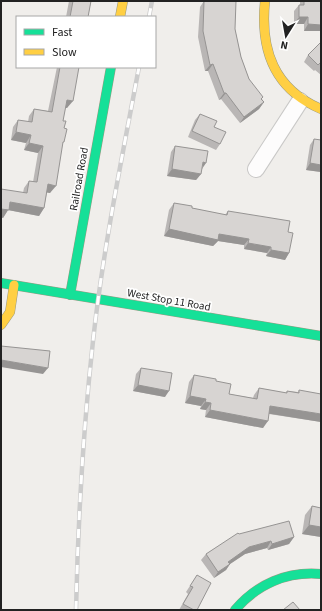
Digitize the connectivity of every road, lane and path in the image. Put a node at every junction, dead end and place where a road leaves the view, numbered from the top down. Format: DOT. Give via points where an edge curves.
graph roads {
  1 [pos="123,1"];
  2 [pos="265,1"];
  3 [pos="120,16"];
  4 [pos="111,68"];
  5 [pos="300,101"];
  6 [pos="321,109"];
  7 [pos="256,169"];
  8 [pos="1,283"];
  9 [pos="14,285"];
  10 [pos="70,295"];
  11 [pos="1,324"];
  12 [pos="321,336"];
  13 [pos="321,574"];
  14 [pos="236,608"];
  1 -- 3 [label="street"];
  2 -- 5 [label="street" via="262,15 264,40 270,61 282,83"];
  4 -- 10 [label="street, Railroad Road"];
  5 -- 6 [label="street"];
  5 -- 7 [label="street"];
  8 -- 9 [label="street, West Stop 11 Road"];
  9 -- 10 [label="street, West Stop 11 Road"];
  9 -- 11 [label="street" via="10,312"];
  10 -- 12 [label="street, West Stop 11 Road"];
  13 -- 14 [label="street" via="292,575 278,579 256,590"];
}
